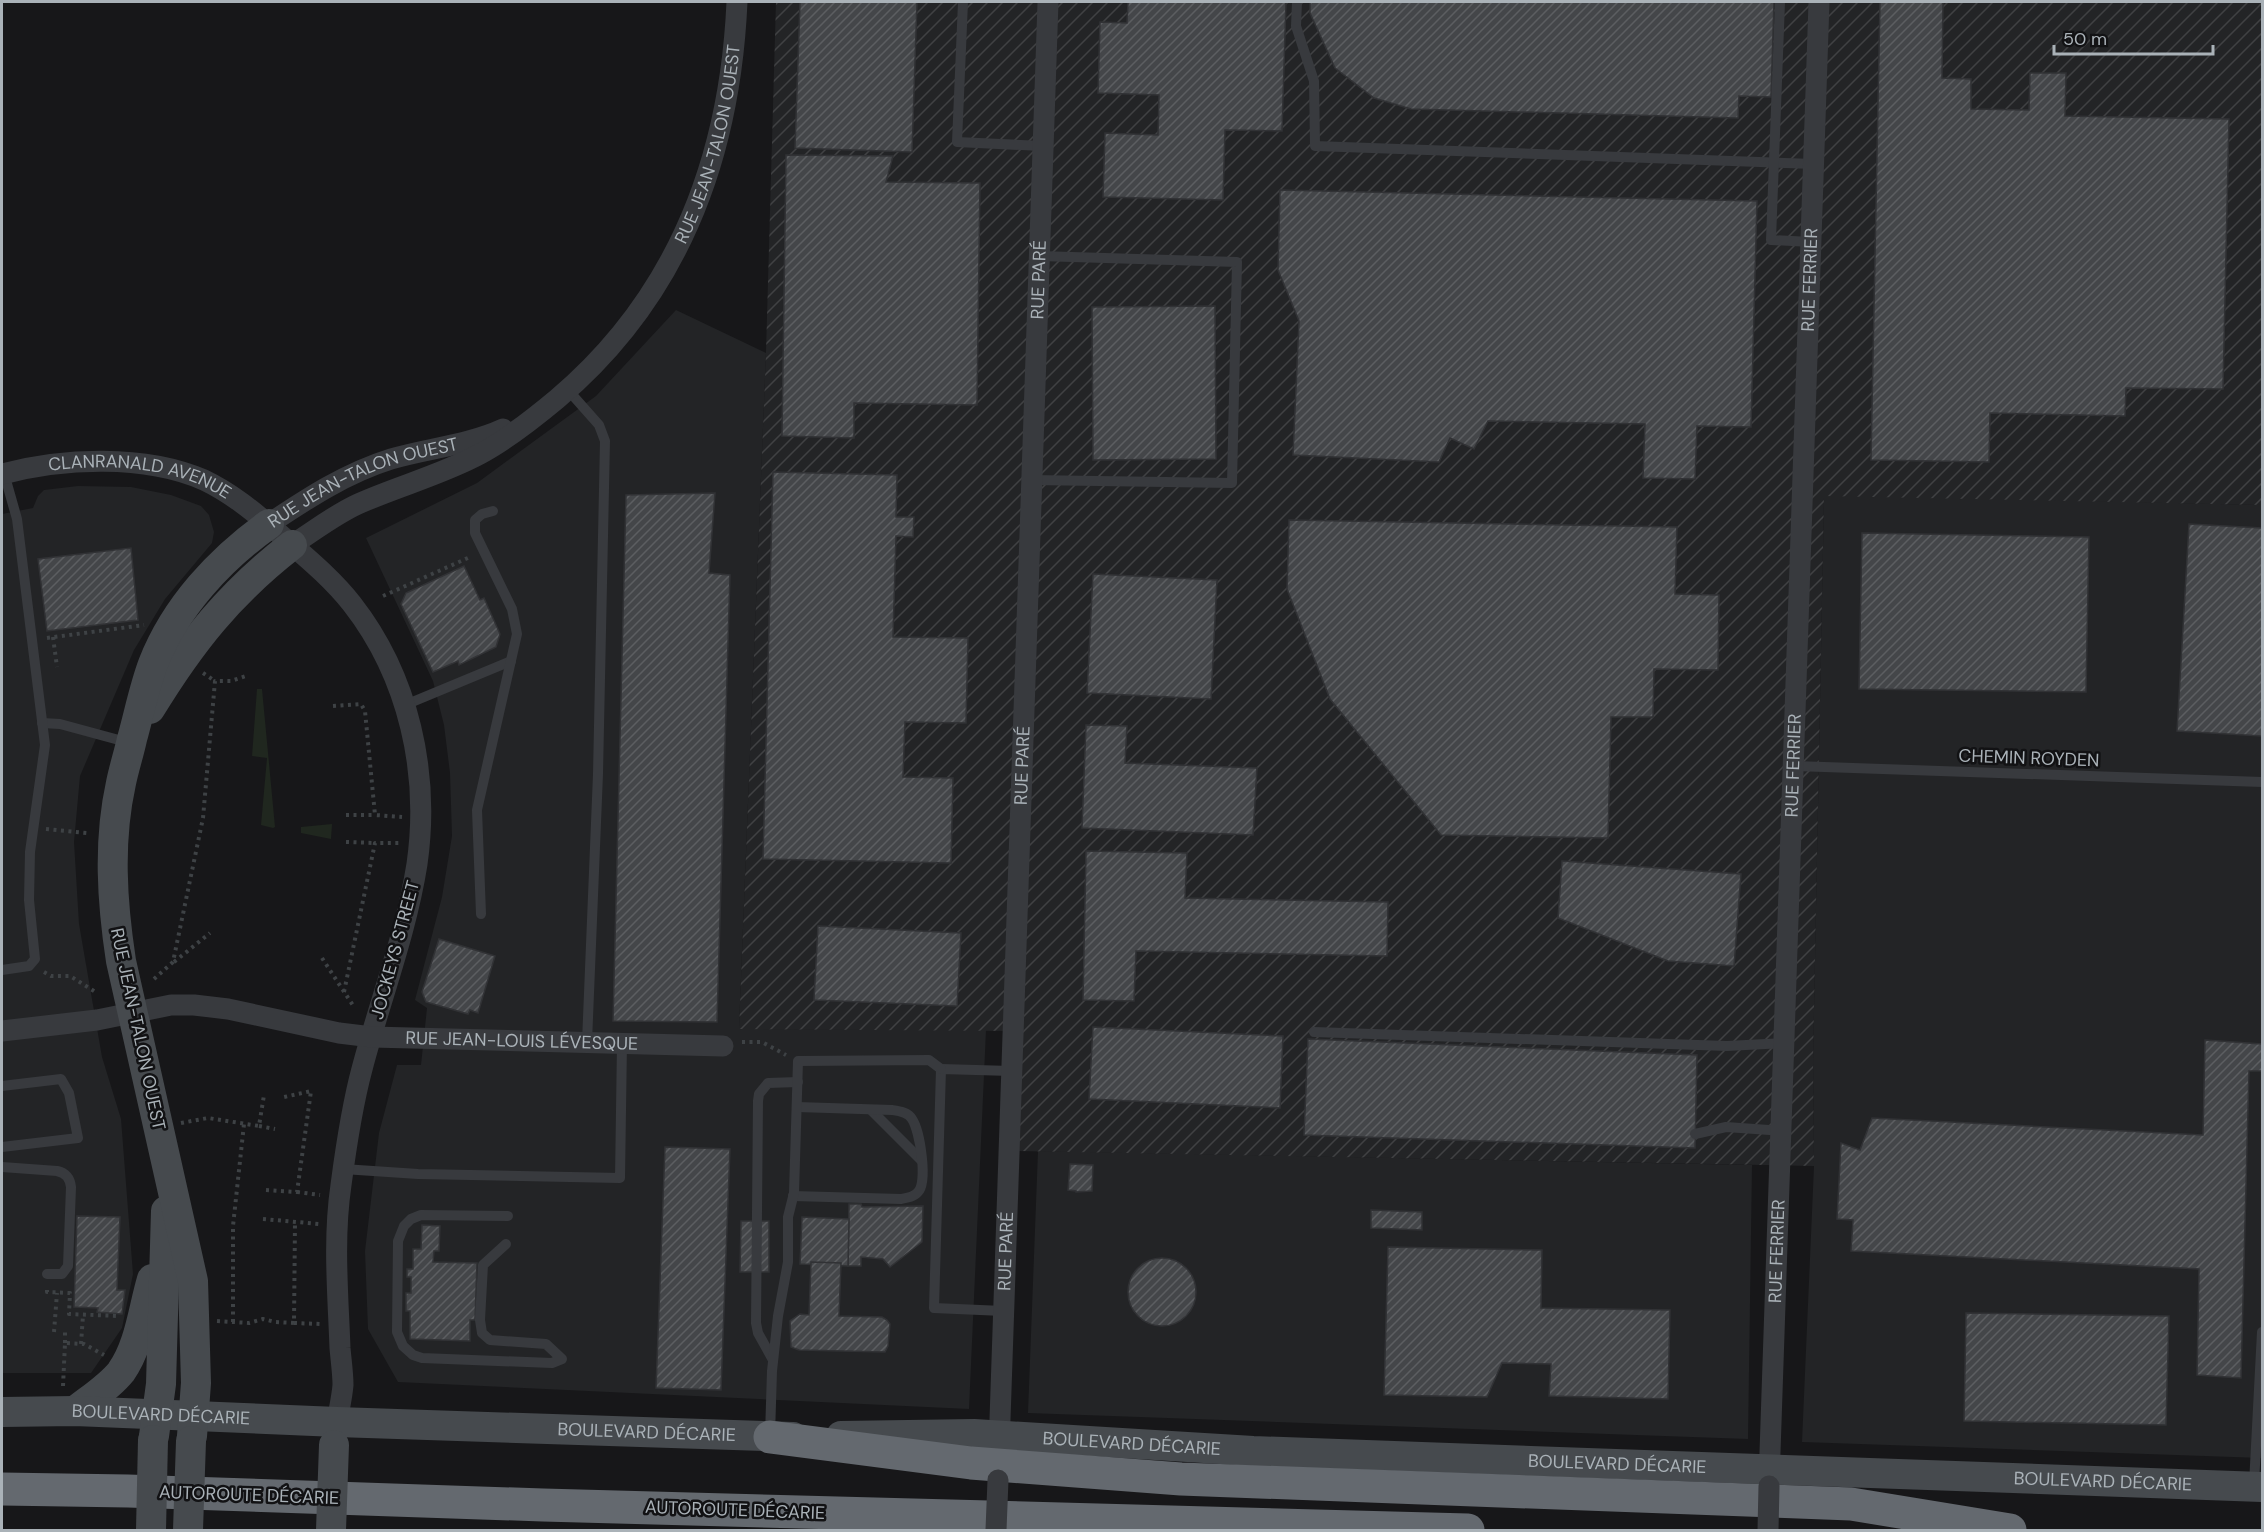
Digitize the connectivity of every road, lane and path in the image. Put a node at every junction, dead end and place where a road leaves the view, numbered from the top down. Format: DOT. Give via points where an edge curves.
graph roads {
  1 [pos="737,2"];
  2 [pos="963,2"];
  3 [pos="1048,2"];
  4 [pos="1297,2"];
  5 [pos="1780,2"];
  6 [pos="1819,2"];
  7 [pos="1042,146"];
  8 [pos="1773,163"];
  9 [pos="1814,164"];
  10 [pos="1811,242"];
  11 [pos="1039,256"];
  12 [pos="568,390"];
  13 [pos="3,474"];
  14 [pos="1031,480"];
  15 [pos="493,511"];
  16 [pos="269,524"];
  17 [pos="292,545"];
  18 [pos="483,550"];
  19 [pos="383,596"];
  20 [pos="145,625"];
  21 [pos="45,627"];
  22 [pos="53,637"];
  23 [pos="511,661"];
  24 [pos="57,667"];
  25 [pos="246,676"];
  26 [pos="405,705"];
  27 [pos="333,706"];
  28 [pos="42,723"];
  29 [pos="131,743"];
  30 [pos="1795,766"];
  31 [pos="2262,782"];
  32 [pos="346,815"];
  33 [pos="375,815"];
  34 [pos="401,817"];
  35 [pos="45,829"];
  36 [pos="87,833"];
  37 [pos="346,842"];
  38 [pos="375,843"];
  39 [pos="398,843"];
  40 [pos="481,914"];
  41 [pos="210,933"];
  42 [pos="322,958"];
  43 [pos="173,962"];
  44 [pos="2,970"];
  45 [pos="51,976"];
  46 [pos="154,979"];
  47 [pos="344,992"];
  48 [pos="97,993"];
  49 [pos="354,1007"];
  50 [pos="133,1013"];
  51 [pos="2,1031"];
  52 [pos="1314,1032"];
  53 [pos="372,1036"];
  54 [pos="587,1042"];
  55 [pos="622,1043"];
  56 [pos="1786,1043"];
  57 [pos="728,1044"];
  58 [pos="798,1061"];
  59 [pos="941,1069"];
  60 [pos="1011,1071"];
  61 [pos="798,1082"];
  62 [pos="2,1086"];
  63 [pos="264,1095"];
  64 [pos="280,1098"];
  65 [pos="797,1107"];
  66 [pos="871,1110"];
  67 [pos="186,1122"];
  68 [pos="244,1124"];
  69 [pos="259,1126"];
  70 [pos="275,1129"];
  71 [pos="1782,1131"];
  72 [pos="1695,1134"];
  73 [pos="2,1147"];
  74 [pos="922,1161"];
  75 [pos="2,1167"];
  76 [pos="343,1169"];
  77 [pos="168,1172"];
  78 [pos="266,1190"];
  79 [pos="297,1192"];
  80 [pos="321,1196"];
  81 [pos="793,1196"];
  82 [pos="508,1216"];
  83 [pos="263,1219"];
  84 [pos="295,1222"];
  85 [pos="319,1224"];
  86 [pos="165,1237"];
  87 [pos="506,1244"];
  88 [pos="47,1279"];
  89 [pos="57,1293"];
  90 [pos="1003,1311"];
  91 [pos="83,1314"];
  92 [pos="121,1316"];
  93 [pos="208,1320"];
  94 [pos="233,1322"];
  95 [pos="294,1323"];
  96 [pos="318,1324"];
  97 [pos="54,1332"];
  98 [pos="65,1332"];
  99 [pos="2262,1332"];
  100 [pos="64,1343"];
  101 [pos="81,1344"];
  102 [pos="773,1360"];
  103 [pos="112,1361"];
  104 [pos="69,1399"];
  105 [pos="2,1412"];
  106 [pos="155,1427"];
  107 [pos="192,1429"];
  108 [pos="336,1434"];
  109 [pos="770,1437"];
  110 [pos="998,1460"];
  111 [pos="1770,1478"];
  112 [pos="2258,1486"];
  113 [pos="2,1489"];
  114 [pos="151,1530"];
  115 [pos="188,1530"];
  116 [pos="332,1530"];
  117 [pos="996,1530"];
  118 [pos="1468,1530"];
  119 [pos="1768,1530"];
  120 [pos="2010,1530"];
  1 -- 12 [label="street, RUE JEAN-TALON OUEST" via="721,126 689,226 646,303 614,344"];
  2 -- 7 [label="lane" via="957,142"];
  3 -- 7 [label="street, RUE PARÉ"];
  4 -- 8 [label="lane" via="1296,26 1314,81 1315,146"];
  5 -- 8 [label="lane"];
  6 -- 9 [label="street, RUE FERRIER"];
  7 -- 11 [label="street, RUE PARÉ"];
  8 -- 9 [label="lane"];
  8 -- 10 [label="lane" via="1771,240"];
  9 -- 10 [label="street, RUE FERRIER"];
  10 -- 30 [label="street, RUE FERRIER"];
  11 -- 14 [label="street, RUE PARÉ"];
  11 -- 14 [label="lane" via="1237,262 1232,483"];
  12 -- 16 [label="street, RUE JEAN-TALON OUEST" via="498,431 351,474"];
  12 -- 17 [label="street, RUE JEAN-TALON OUEST" via="480,454 355,506"];
  12 -- 54 [label="lane" via="599,424 605,441"];
  13 -- 16 [label="street, CLANRANALD AVENUE" via="49,463 85,461 172,470 216,486"];
  13 -- 28 [label="lane" via="17,519"];
  14 -- 60 [label="street, RUE PARÉ"];
  15 -- 18 [label="lane" via="475,520 475,533"];
  16 -- 17 [label="street, JOCKEYS STREET"];
  16 -- 29 [label="main road, RUE JEAN-TALON OUEST" via="246,540 214,572 173,625 154,662"];
  17 -- 26 [label="street, JOCKEYS STREET" via="341,591 364,621 388,662"];
  17 -- 29 [label="main road, RUE JEAN-TALON OUEST" via="244,585 208,625 171,676"];
  18 -- 19 [label="path"];
  18 -- 23 [label="lane" via="512,609 517,634"];
  20 -- 22 [label="path"];
  21 -- 22 [label="path" via="46,638"];
  22 -- 24 [label="path"];
  23 -- 26 [label="lane"];
  23 -- 40 [label="lane" via="477,810"];
  25 -- 43 [label="path" via="214,681 203,818"];
  26 -- 53 [label="street, JOCKEYS STREET" via="419,777 417,860 402,935"];
  27 -- 33 [label="path" via="361,704 365,711"];
  28 -- 29 [label="lane"];
  28 -- 44 [label="lane" via="45,745 30,852 34,959 29,966"];
  29 -- 50 [label="main road, RUE JEAN-TALON OUEST" via="115,820 113,880 121,961"];
  30 -- 31 [label="lane, CHEMIN ROYDEN"];
  30 -- 56 [label="street, RUE FERRIER"];
  32 -- 33 [label="path"];
  33 -- 34 [label="path"];
  35 -- 36 [label="path"];
  37 -- 38 [label="path"];
  38 -- 39 [label="path"];
  38 -- 47 [label="path"];
  41 -- 43 [label="path"];
  42 -- 47 [label="path"];
  43 -- 46 [label="path"];
  45 -- 48 [label="path" via="70,976"];
  47 -- 49 [label="path"];
  50 -- 51 [label="street, RUE JEAN-LOUIS LÉVESQUE"];
  50 -- 53 [label="street, RUE JEAN-LOUIS LÉVESQUE" via="171,1005 203,1005 339,1033"];
  50 -- 77 [label="main road, RUE JEAN-TALON OUEST"];
  52 -- 56 [label="lane" via="1726,1046"];
  53 -- 54 [label="street, RUE JEAN-LOUIS LÉVESQUE"];
  53 -- 76 [label="street, JOCKEYS STREET" via="361,1071"];
  54 -- 55 [label="street, RUE JEAN-LOUIS LÉVESQUE"];
  55 -- 57 [label="street, RUE JEAN-LOUIS LÉVESQUE"];
  55 -- 76 [label="lane" via="620,1178"];
  56 -- 71 [label="street, RUE FERRIER"];
  57 -- 58 [label="path" via="762,1042"];
  58 -- 59 [label="lane" via="928,1060"];
  58 -- 61 [label="lane"];
  59 -- 60 [label="lane"];
  59 -- 90 [label="lane" via="933,1308"];
  60 -- 90 [label="street, RUE PARÉ"];
  61 -- 65 [label="lane"];
  61 -- 102 [label="lane" via="768,1083 758,1101 756,1323"];
  62 -- 73 [label="lane" via="61,1079 69,1093 78,1138"];
  63 -- 69 [label="path"];
  64 -- 79 [label="path" via="311,1091"];
  65 -- 66 [label="lane"];
  65 -- 81 [label="lane"];
  66 -- 74 [label="lane"];
  66 -- 74 [label="lane" via="903,1112 912,1118"];
  67 -- 68 [label="path" via="208,1118"];
  68 -- 69 [label="path"];
  68 -- 94 [label="path" via="233,1226"];
  69 -- 70 [label="path"];
  71 -- 72 [label="lane" via="1726,1127"];
  71 -- 111 [label="street, RUE FERRIER"];
  74 -- 81 [label="lane" via="923,1182 913,1196"];
  75 -- 88 [label="lane" via="57,1171 69,1179 68,1266 62,1274"];
  76 -- 108 [label="street, JOCKEYS STREET" via="337,1231 343,1385"];
  77 -- 86 [label="main road, RUE JEAN-TALON OUEST"];
  77 -- 107 [label="main road, RUE JEAN-TALON OUEST" via="193,1281 196,1383"];
  78 -- 79 [label="path"];
  79 -- 80 [label="path"];
  81 -- 102 [label="lane" via="788,1217 788,1262"];
  82 -- 87 [label="lane" via="421,1215 404,1226 398,1241 396,1332 403,1346 422,1358 552,1363 562,1359 546,1344 490,1340 482,1333 483,1265"];
  83 -- 84 [label="path"];
  84 -- 85 [label="path"];
  84 -- 95 [label="path"];
  86 -- 104 [label="main road" via="127,1361 115,1379"];
  86 -- 106 [label="main road, RUE JEAN-TALON OUEST" via="161,1384"];
  88 -- 89 [label="path" via="47,1292"];
  89 -- 91 [label="path" via="70,1293 69,1314"];
  89 -- 97 [label="path"];
  90 -- 110 [label="street, RUE PARÉ"];
  91 -- 92 [label="path"];
  91 -- 101 [label="path"];
  93 -- 94 [label="path"];
  94 -- 95 [label="path" via="262,1319"];
  95 -- 96 [label="path"];
  98 -- 100 [label="path"];
  99 -- 112 [label="lane"];
  100 -- 101 [label="path"];
  100 -- 104 [label="path"];
  101 -- 103 [label="path"];
  102 -- 109 [label="lane"];
  104 -- 105 [label="main road, BOULEVARD DÉCARIE"];
  104 -- 106 [label="main road, BOULEVARD DÉCARIE"];
  106 -- 107 [label="main road, BOULEVARD DÉCARIE"];
  106 -- 114 [label="main road, RUE JEAN-TALON OUEST, bridge"];
  107 -- 108 [label="main road, BOULEVARD DÉCARIE"];
  107 -- 115 [label="main road, RUE JEAN-TALON OUEST, bridge"];
  108 -- 109 [label="main road, BOULEVARD DÉCARIE"];
  108 -- 116 [label="main road, bridge"];
  109 -- 110 [label="highway"];
  110 -- 111 [label="main road, BOULEVARD DÉCARIE" via="1253,1451"];
  110 -- 117 [label="street, RUE PARÉ, bridge"];
  110 -- 120 [label="highway" via="1203,1480 1851,1504"];
  111 -- 112 [label="main road, BOULEVARD DÉCARIE"];
  111 -- 119 [label="street, RUE FERRIER, bridge"];
  113 -- 118 [label="highway, AUTOROUTE DÉCARIE"];
}
